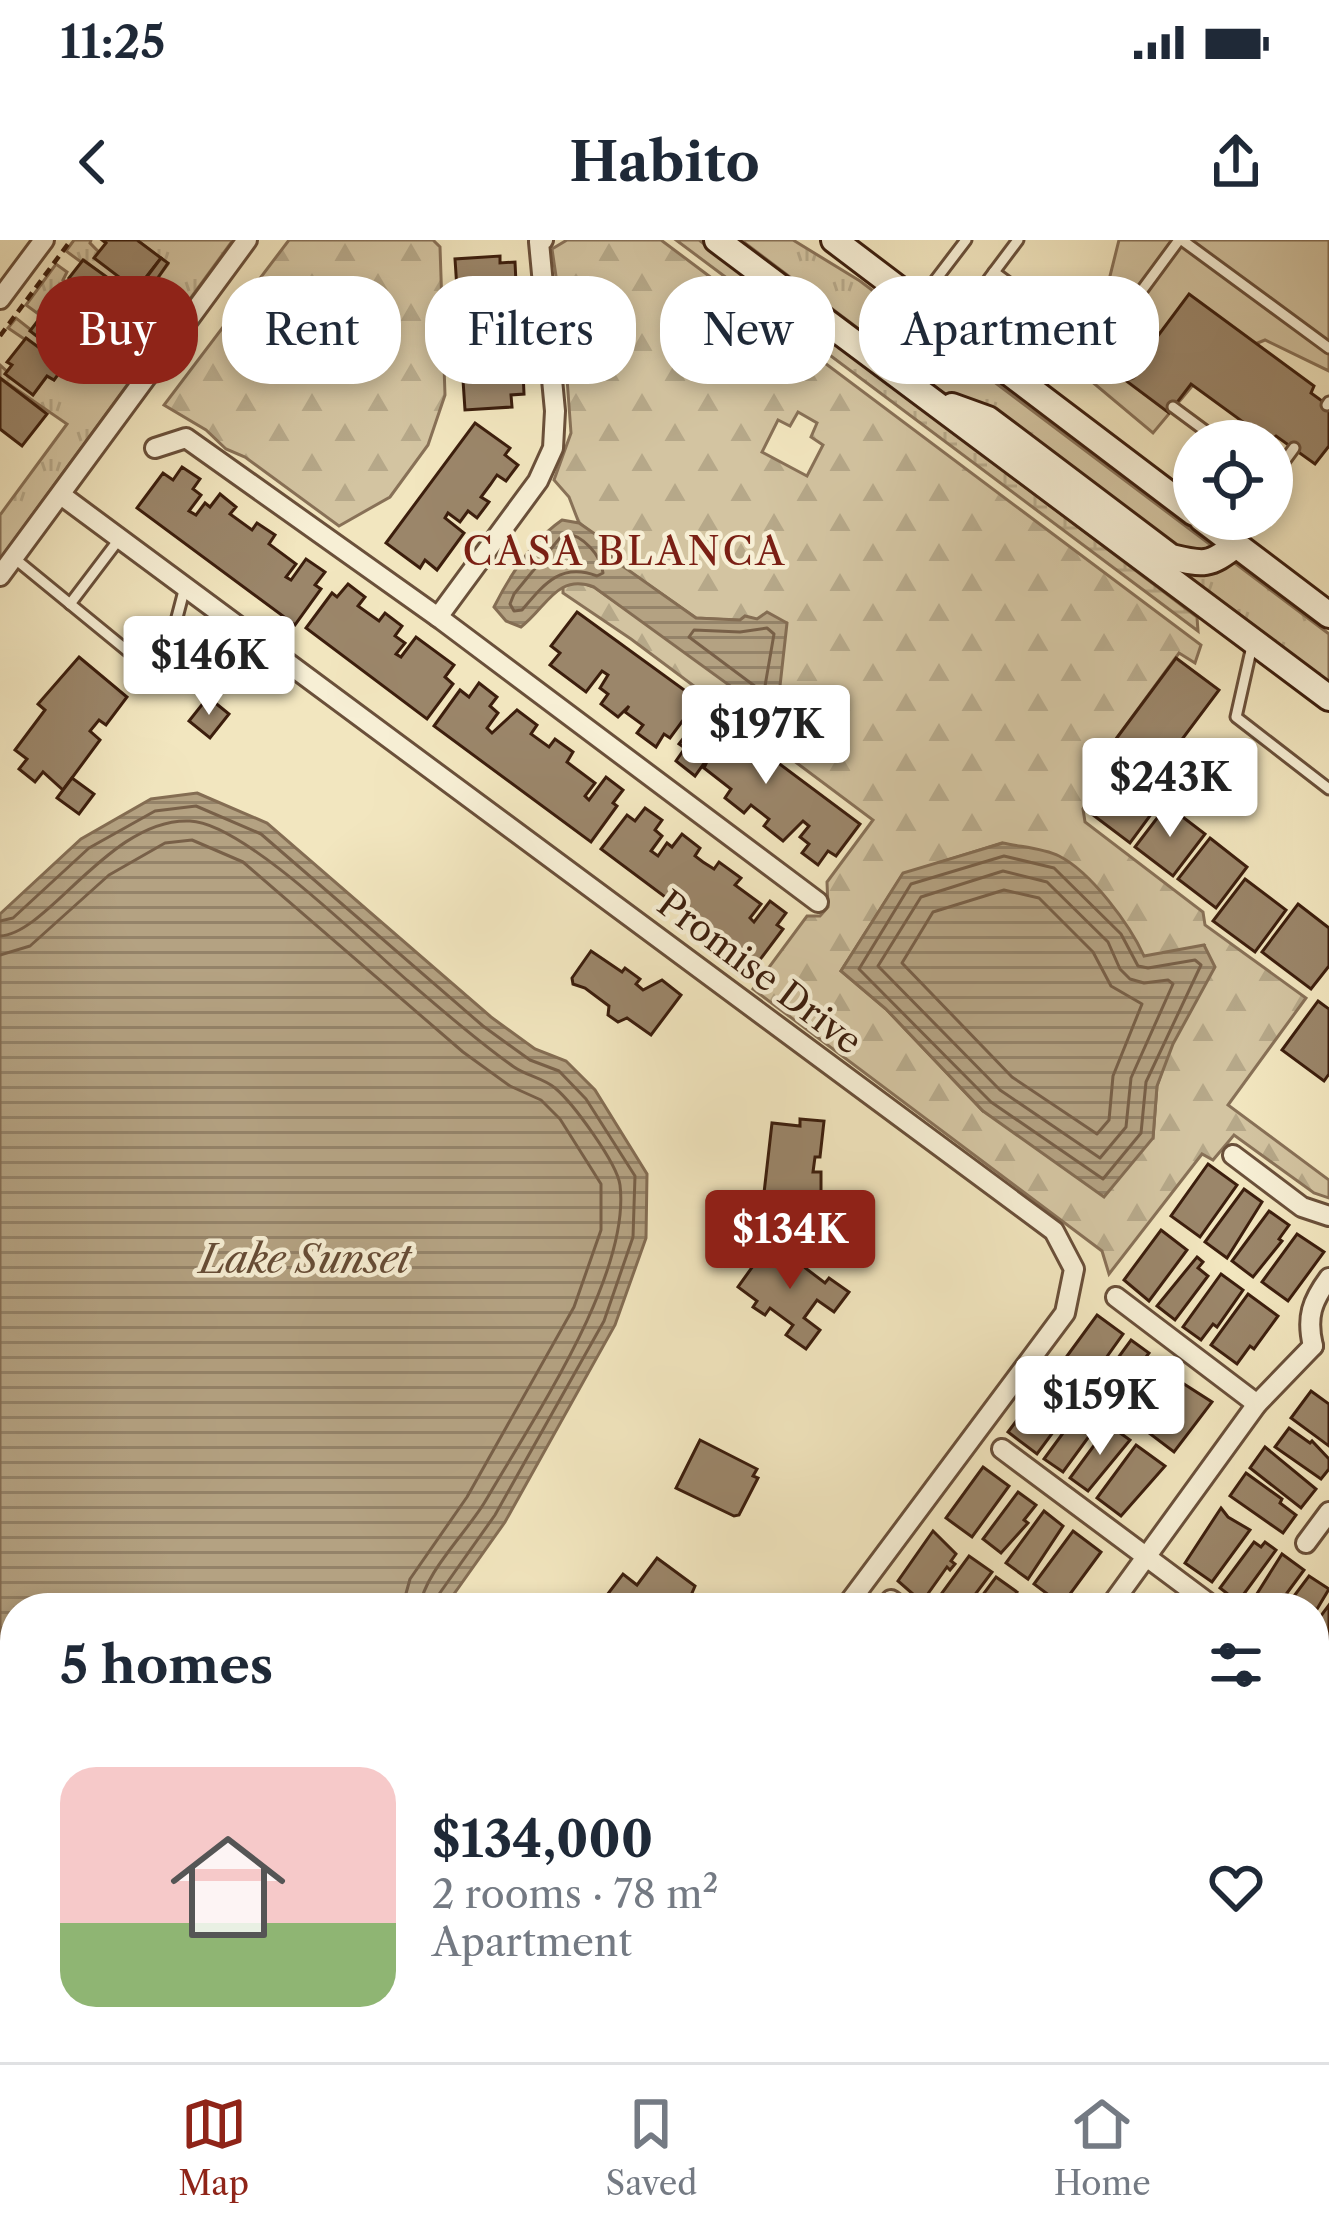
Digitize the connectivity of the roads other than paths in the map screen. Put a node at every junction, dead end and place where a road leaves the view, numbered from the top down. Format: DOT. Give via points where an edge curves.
graph roads {
  1 [pos="44,240"];
  2 [pos="247,240"];
  3 [pos="717,240"];
  4 [pos="966,240"];
  5 [pos="1018,240"];
  6 [pos="1180,240"];
  7 [pos="540,241"];
  8 [pos="841,242"];
  9 [pos="994,272"];
  10 [pos="883,276"];
  11 [pos="938,276"];
  12 [pos="991,276"];
  13 [pos="999,276"];
  14 [pos="1153,276"];
  15 [pos="0,299"];
  16 [pos="1329,348"];
  17 [pos="1024,384"];
  18 [pos="927,398"];
  19 [pos="1173,407"];
  20 [pos="1191,420"];
  21 [pos="155,448"];
  22 [pos="61,495"];
  23 [pos="1173,497"];
  24 [pos="120,538"];
  25 [pos="1232,540"];
  26 [pos="1243,540"];
  27 [pos="14,558"];
  28 [pos="0,576"];
  29 [pos="184,586"];
  30 [pos="70,604"];
  31 [pos="1329,615"];
  32 [pos="438,617"];
  33 [pos="1253,641"];
  34 [pos="1329,698"];
  35 [pos="1329,789"];
  36 [pos="818,902"];
  37 [pos="1233,1155"];
  38 [pos="1329,1216"];
  39 [pos="1329,1277"];
  40 [pos="1116,1298"];
  41 [pos="1321,1347"];
  42 [pos="1257,1404"];
  43 [pos="1002,1449"];
  44 [pos="1329,1512"];
  45 [pos="1306,1543"];
  46 [pos="1146,1558"];
  47 [pos="856,1593"];
  48 [pos="1120,1593"];
  49 [pos="1194,1593"];
  1 -- 15 [label="street"];
  2 -- 22 [label="street"];
  3 -- 18 [label="main road"];
  4 -- 11 [label="lane"];
  5 -- 9 [label="lane"];
  6 -- 14 [label="lane"];
  6 -- 16 [label="lane"];
  7 -- 32 [label="street" via="553,448 538,481"];
  8 -- 10 [label="main road"];
  9 -- 12 [label="lane"];
  9 -- 13 [label="lane"];
  17 -- 23 [label="main road"];
  18 -- 25 [label="main road" via="988,419 1172,557 1202,564 1219,558"];
  18 -- 33 [label="main road"];
  19 -- 20 [label="lane"];
  21 -- 32 [label="street" via="186,438"];
  22 -- 24 [label="street, Promise Drive"];
  22 -- 27 [label="street"];
  24 -- 29 [label="street, Promise Drive"];
  24 -- 30 [label="lane"];
  26 -- 31 [label="main road"];
  27 -- 28 [label="street"];
  27 -- 30 [label="lane"];
  29 -- 30 [label="lane" via="170,644 152,670"];
  29 -- 47 [label="street, Promise Drive" via="1054,1231 1074,1269 1065,1313"];
  32 -- 36 [label="street"];
  33 -- 34 [label="main road"];
  33 -- 35 [label="lane" via="1236,717"];
  37 -- 38 [label="street" via="1302,1207"];
  39 -- 41 [label="street" via="1312,1301 1308,1326"];
  40 -- 42 [label="street"];
  41 -- 42 [label="street"];
  42 -- 46 [label="street"];
  43 -- 46 [label="street"];
  44 -- 45 [label="street"];
  46 -- 48 [label="street"];
  46 -- 49 [label="street"];
}
